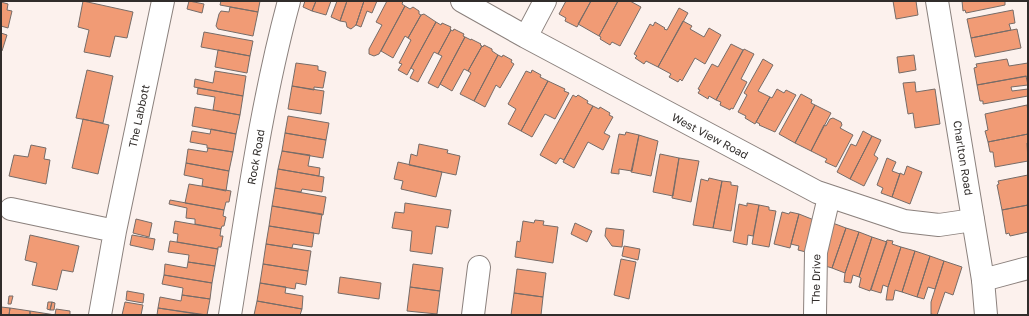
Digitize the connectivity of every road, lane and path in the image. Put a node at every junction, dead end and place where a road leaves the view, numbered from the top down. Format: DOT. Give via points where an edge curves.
graph roads {
  1 [pos="163,1"];
  2 [pos="289,1"];
  3 [pos="462,1"];
  4 [pos="545,1"];
  5 [pos="937,1"];
  6 [pos="526,37"];
  7 [pos="829,197"];
  8 [pos="12,209"];
  9 [pos="973,220"];
  10 [pos="114,231"];
  11 [pos="479,267"];
  12 [pos="1028,268"];
  13 [pos="983,280"];
  14 [pos="100,315"];
  15 [pos="230,315"];
  16 [pos="473,315"];
  17 [pos="816,315"];
  18 [pos="986,315"];
  1 -- 10 [label="street, The Labbott"];
  2 -- 15 [label="street, Rock Road" via="272,71"];
  3 -- 6 [label="street, West View Road"];
  4 -- 6 [label="street"];
  5 -- 9 [label="street, Charlton Road"];
  6 -- 7 [label="street, West View Road"];
  7 -- 9 [label="street, West View Road" via="904,221 939,225"];
  7 -- 17 [label="street, The Drive" via="816,252"];
  8 -- 10 [label="street"];
  9 -- 13 [label="street, Charlton Road"];
  10 -- 14 [label="street, The Labbott"];
  11 -- 16 [label="street"];
  12 -- 13 [label="street"];
  13 -- 18 [label="street, Charlton Road"];
}
